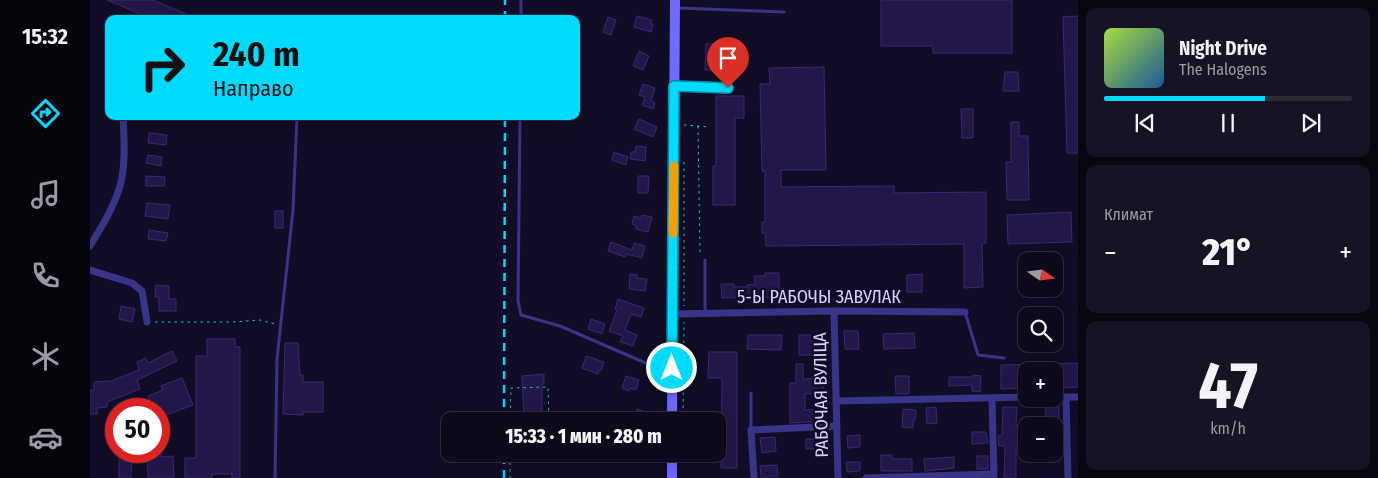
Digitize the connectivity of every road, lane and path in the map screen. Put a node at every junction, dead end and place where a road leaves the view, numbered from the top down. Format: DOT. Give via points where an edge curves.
graph roads {
  1 [pos="521,0"];
  2 [pos="675,4"];
  3 [pos="784,12"];
  4 [pos="522,15"];
  5 [pos="674,86"];
  6 [pos="728,88"];
  7 [pos="123,120"];
  8 [pos="297,120"];
  9 [pos="520,120"];
  10 [pos="684,125"];
  11 [pos="698,126"];
  12 [pos="710,127"];
  13 [pos="684,154"];
  14 [pos="90,246"];
  15 [pos="705,260"];
  16 [pos="90,270"];
  17 [pos="834,311"];
  18 [pos="965,312"];
  19 [pos="684,313"];
  20 [pos="705,313"];
  21 [pos="673,314"];
  22 [pos="147,322"];
  23 [pos="280,326"];
  24 [pos="1004,358"];
  25 [pos="672,368"];
  26 [pos="751,393"];
  27 [pos="1066,397"];
  28 [pos="1078,397"];
  29 [pos="992,398"];
  30 [pos="1018,398"];
  31 [pos="836,401"];
  32 [pos="510,412"];
  33 [pos="549,412"];
  34 [pos="672,412"];
  35 [pos="683,412"];
  36 [pos="837,426"];
  37 [pos="751,430"];
  38 [pos="510,462"];
  39 [pos="672,462"];
  40 [pos="994,476"];
  41 [pos="276,478"];
  42 [pos="510,478"];
  43 [pos="672,478"];
  44 [pos="754,478"];
  45 [pos="838,478"];
  46 [pos="866,478"];
  47 [pos="1068,478"];
  1 -- 4 [label="lane"];
  2 -- 3 [label="lane"];
  2 -- 5 [label="main road"];
  5 -- 6 [label="lane"];
  5 -- 21 [label="main road"];
  7 -- 14 [label="street" via="120,186"];
  8 -- 23 [label="lane" via="292,210"];
  9 -- 25 [label="lane" via="518,301 521,315 560,326 655,367"];
  10 -- 11 [label="path"];
  11 -- 12 [label="path"];
  11 -- 15 [label="path" via="700,253"];
  13 -- 19 [label="path"];
  15 -- 20 [label="lane"];
  16 -- 22 [label="street" via="132,283 142,291"];
  17 -- 18 [label="street, 5-Ы РАБОЧЫ ЗАВУЛАК"];
  17 -- 20 [label="street, 5-Ы РАБОЧЫ ЗАВУЛАК"];
  17 -- 31 [label="street, РАБОЧАЯ ВУЛІЦА"];
  18 -- 24 [label="lane" via="978,355"];
  19 -- 20 [label="street, 5-Ы РАБОЧЫ ЗАВУЛАК"];
  19 -- 21 [label="street, 5-Ы РАБОЧЫ ЗАВУЛАК"];
  19 -- 35 [label="path"];
  21 -- 25 [label="main road"];
  22 -- 23 [label="path" via="260,320"];
  23 -- 41 [label="lane"];
  25 -- 34 [label="main road"];
  26 -- 37 [label="lane"];
  27 -- 28 [label="street"];
  27 -- 47 [label="street"];
  29 -- 30 [label="street"];
  29 -- 31 [label="street"];
  29 -- 40 [label="street"];
  31 -- 36 [label="street, РАБОЧАЯ ВУЛІЦА"];
  32 -- 33 [label="path" via="511,388 548,387"];
  36 -- 37 [label="street"];
  36 -- 45 [label="street, РАБОЧАЯ ВУЛІЦА"];
  37 -- 44 [label="street"];
  38 -- 42 [label="path"];
  39 -- 43 [label="main road"];
  40 -- 46 [label="street"];
}
